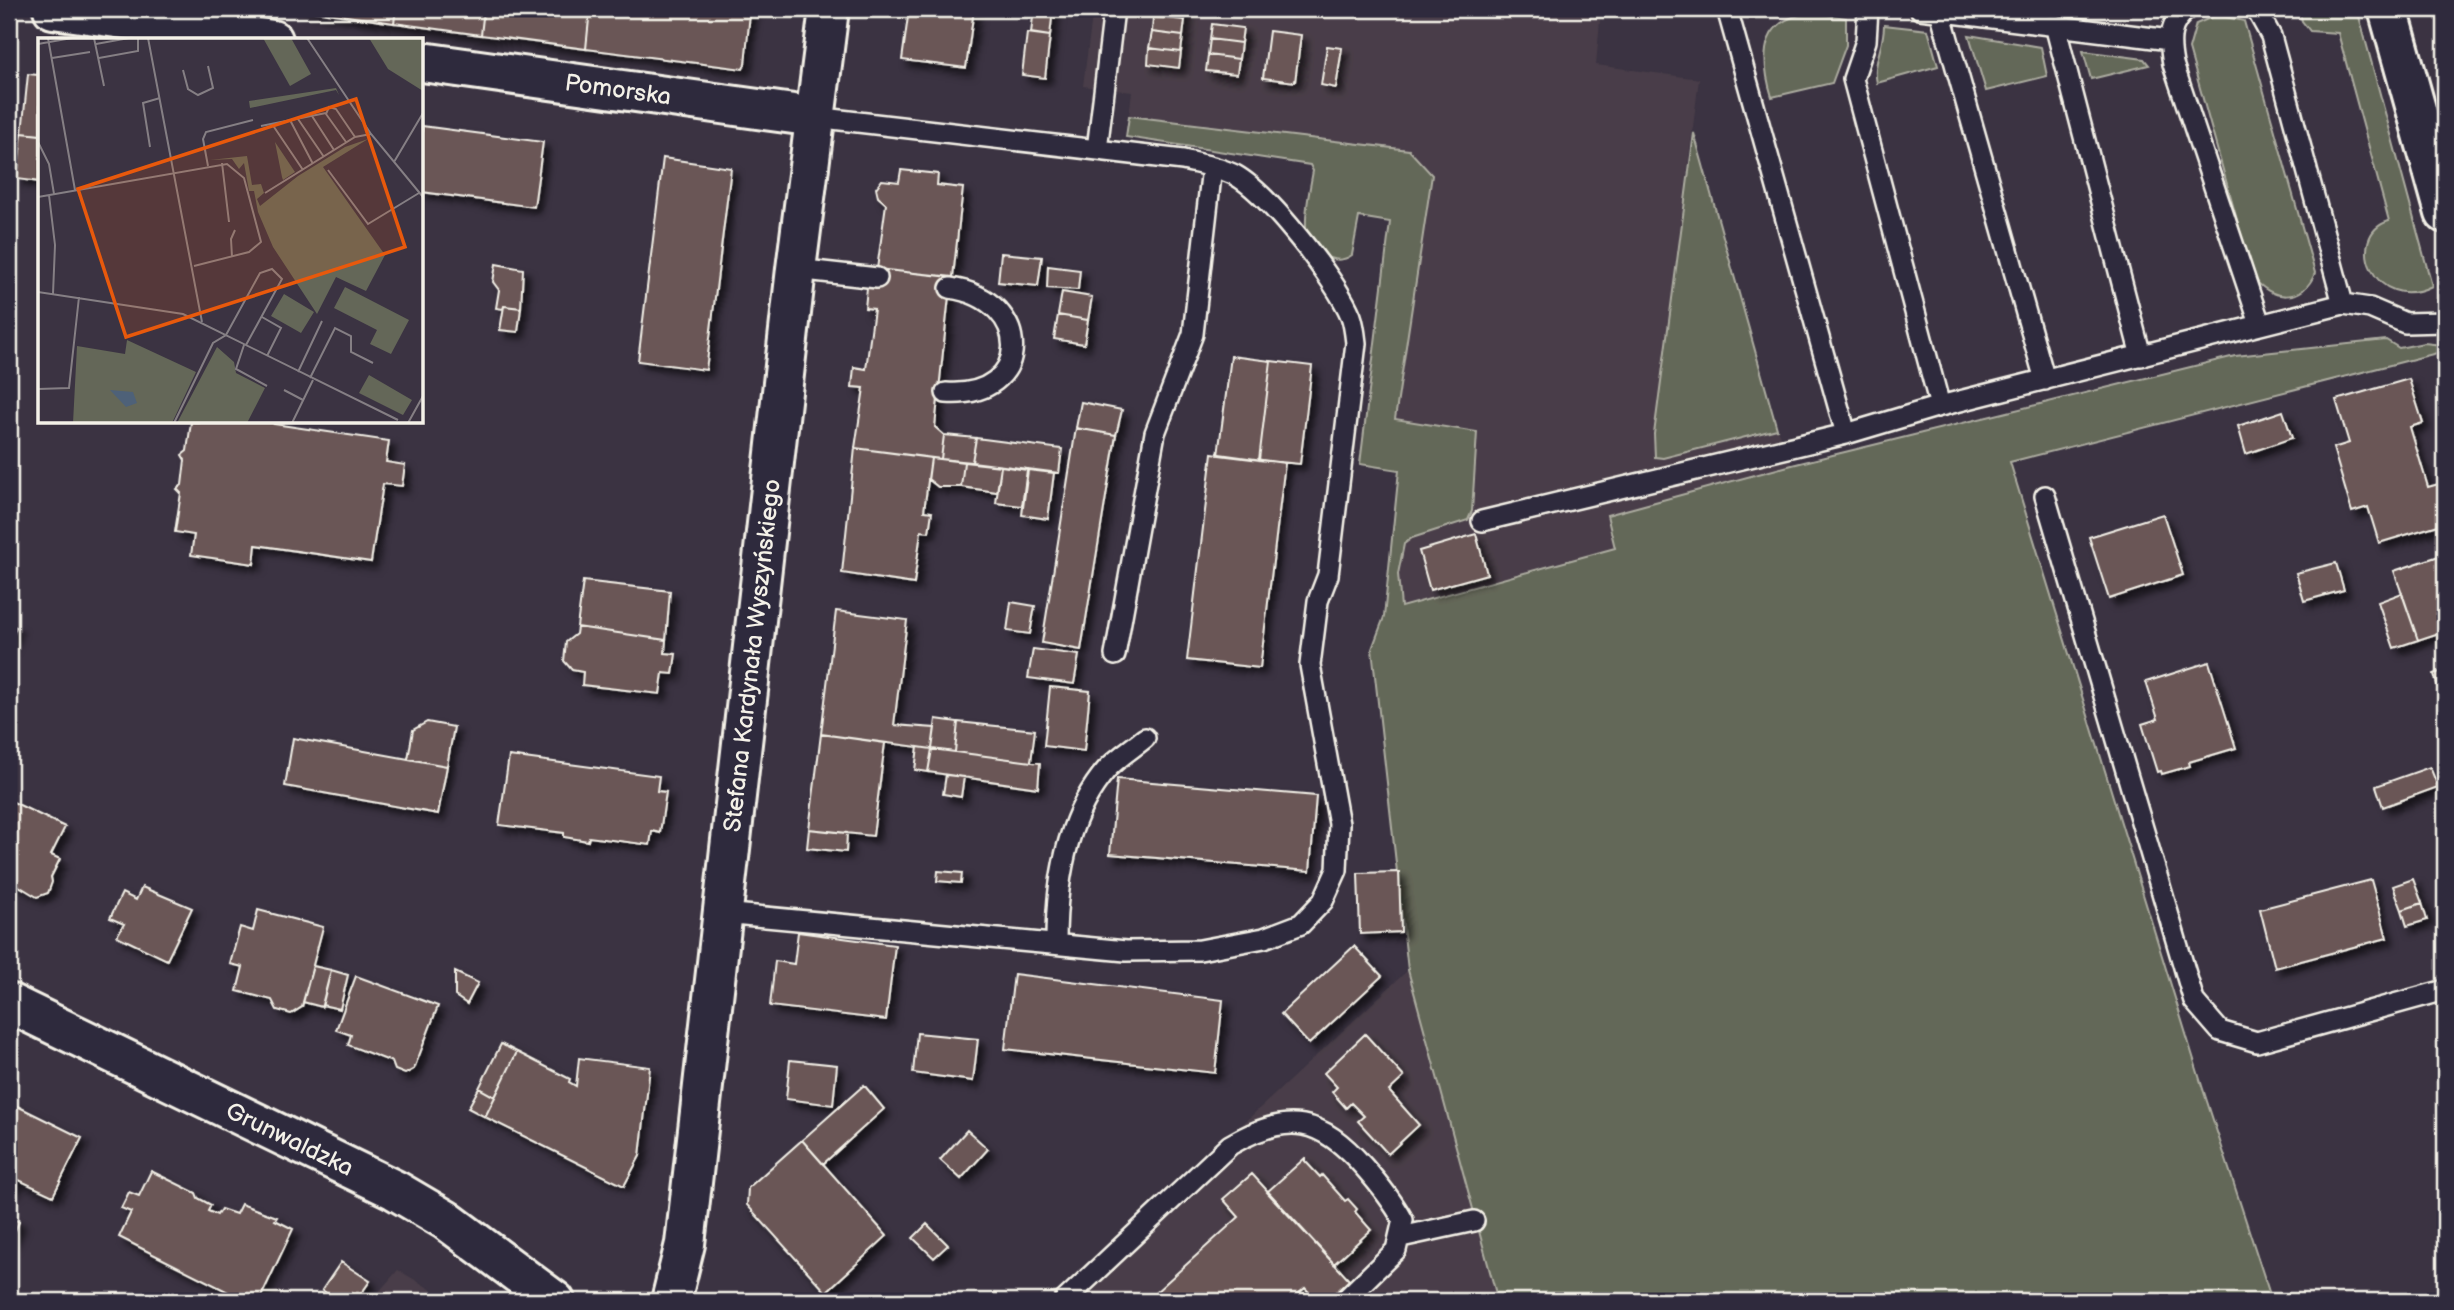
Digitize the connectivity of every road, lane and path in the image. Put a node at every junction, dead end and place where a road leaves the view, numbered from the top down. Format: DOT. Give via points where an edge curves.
graph roads {
  1 [pos="53,9"];
  2 [pos="829,9"];
  3 [pos="1115,9"];
  4 [pos="1727,9"];
  5 [pos="1868,9"];
  6 [pos="1920,9"];
  7 [pos="2188,9"];
  8 [pos="2256,9"];
  9 [pos="2388,9"];
  10 [pos="1940,11"];
  11 [pos="2054,26"];
  12 [pos="259,38"];
  13 [pos="2170,40"];
  14 [pos="424,62"];
  15 [pos="815,117"];
  16 [pos="1097,150"];
  17 [pos="1212,167"];
  18 [pos="2445,213"];
  19 [pos="796,269"];
  20 [pos="877,278"];
  21 [pos="950,288"];
  22 [pos="2343,304"];
  23 [pos="2445,322"];
  24 [pos="2260,324"];
  25 [pos="2141,356"];
  26 [pos="2045,380"];
  27 [pos="946,393"];
  28 [pos="1940,406"];
  29 [pos="1846,434"];
  30 [pos="2045,496"];
  31 [pos="1482,522"];
  32 [pos="1115,655"];
  33 [pos="1145,738"];
  34 [pos="723,913"];
  35 [pos="1056,942"];
  36 [pos="2445,990"];
  37 [pos="9,1003"];
  38 [pos="1474,1221"];
  39 [pos="1401,1237"];
  40 [pos="555,1301"];
  41 [pos="671,1301"];
  42 [pos="1064,1301"];
  43 [pos="1344,1301"];
  1 -- 12 [label="street"];
  2 -- 15 [label="street, Stefana Kardynała Wyszyńskiego"];
  3 -- 16 [label="lane"];
  4 -- 29 [label="lane"];
  5 -- 28 [label="lane" via="1866,40 1853,79"];
  6 -- 10 [label="lane"];
  7 -- 13 [label="lane" via="2174,23"];
  8 -- 22 [label="lane" via="2272,36"];
  9 -- 18 [label="street"];
  10 -- 11 [label="lane"];
  10 -- 26 [label="lane"];
  11 -- 13 [label="lane"];
  11 -- 25 [label="lane"];
  13 -- 24 [label="lane" via="2173,64"];
  14 -- 15 [label="street, Pomorska"];
  15 -- 16 [label="lane"];
  15 -- 19 [label="street, Stefana Kardynała Wyszyńskiego"];
  16 -- 17 [label="lane"];
  17 -- 32 [label="lane" via="1193,334 1153,444"];
  17 -- 35 [label="lane" via="1253,188 1295,234 1352,317 1356,343 1328,575 1318,601 1310,665 1339,824 1337,870 1323,901 1301,923 1264,938 1200,950 1126,951"];
  19 -- 20 [label="lane"];
  19 -- 34 [label="street, Stefana Kardynała Wyszyńskiego"];
  21 -- 27 [label="lane" via="984,297 997,307 1012,341 1010,359 1000,378 969,395"];
  22 -- 23 [label="lane" via="2370,308 2405,323"];
  22 -- 24 [label="lane"];
  24 -- 25 [label="lane"];
  25 -- 26 [label="lane"];
  26 -- 28 [label="lane"];
  28 -- 29 [label="lane"];
  29 -- 31 [label="lane"];
  30 -- 36 [label="lane" via="2194,1001 2220,1031 2257,1042"];
  33 -- 35 [label="lane" via="1109,767 1086,797 1070,836 1056,894"];
  34 -- 35 [label="lane"];
  34 -- 41 [label="street, Stefana Kardynała Wyszyńskiego" via="685,1244"];
  37 -- 40 [label="street, Grunwaldzka" via="396,1190 446,1220"];
  38 -- 39 [label="lane"];
  39 -- 42 [label="lane" via="1403,1220 1392,1200 1343,1143 1307,1124 1279,1126 1251,1133 1230,1145"];
  39 -- 43 [label="lane" via="1389,1259"];
}
